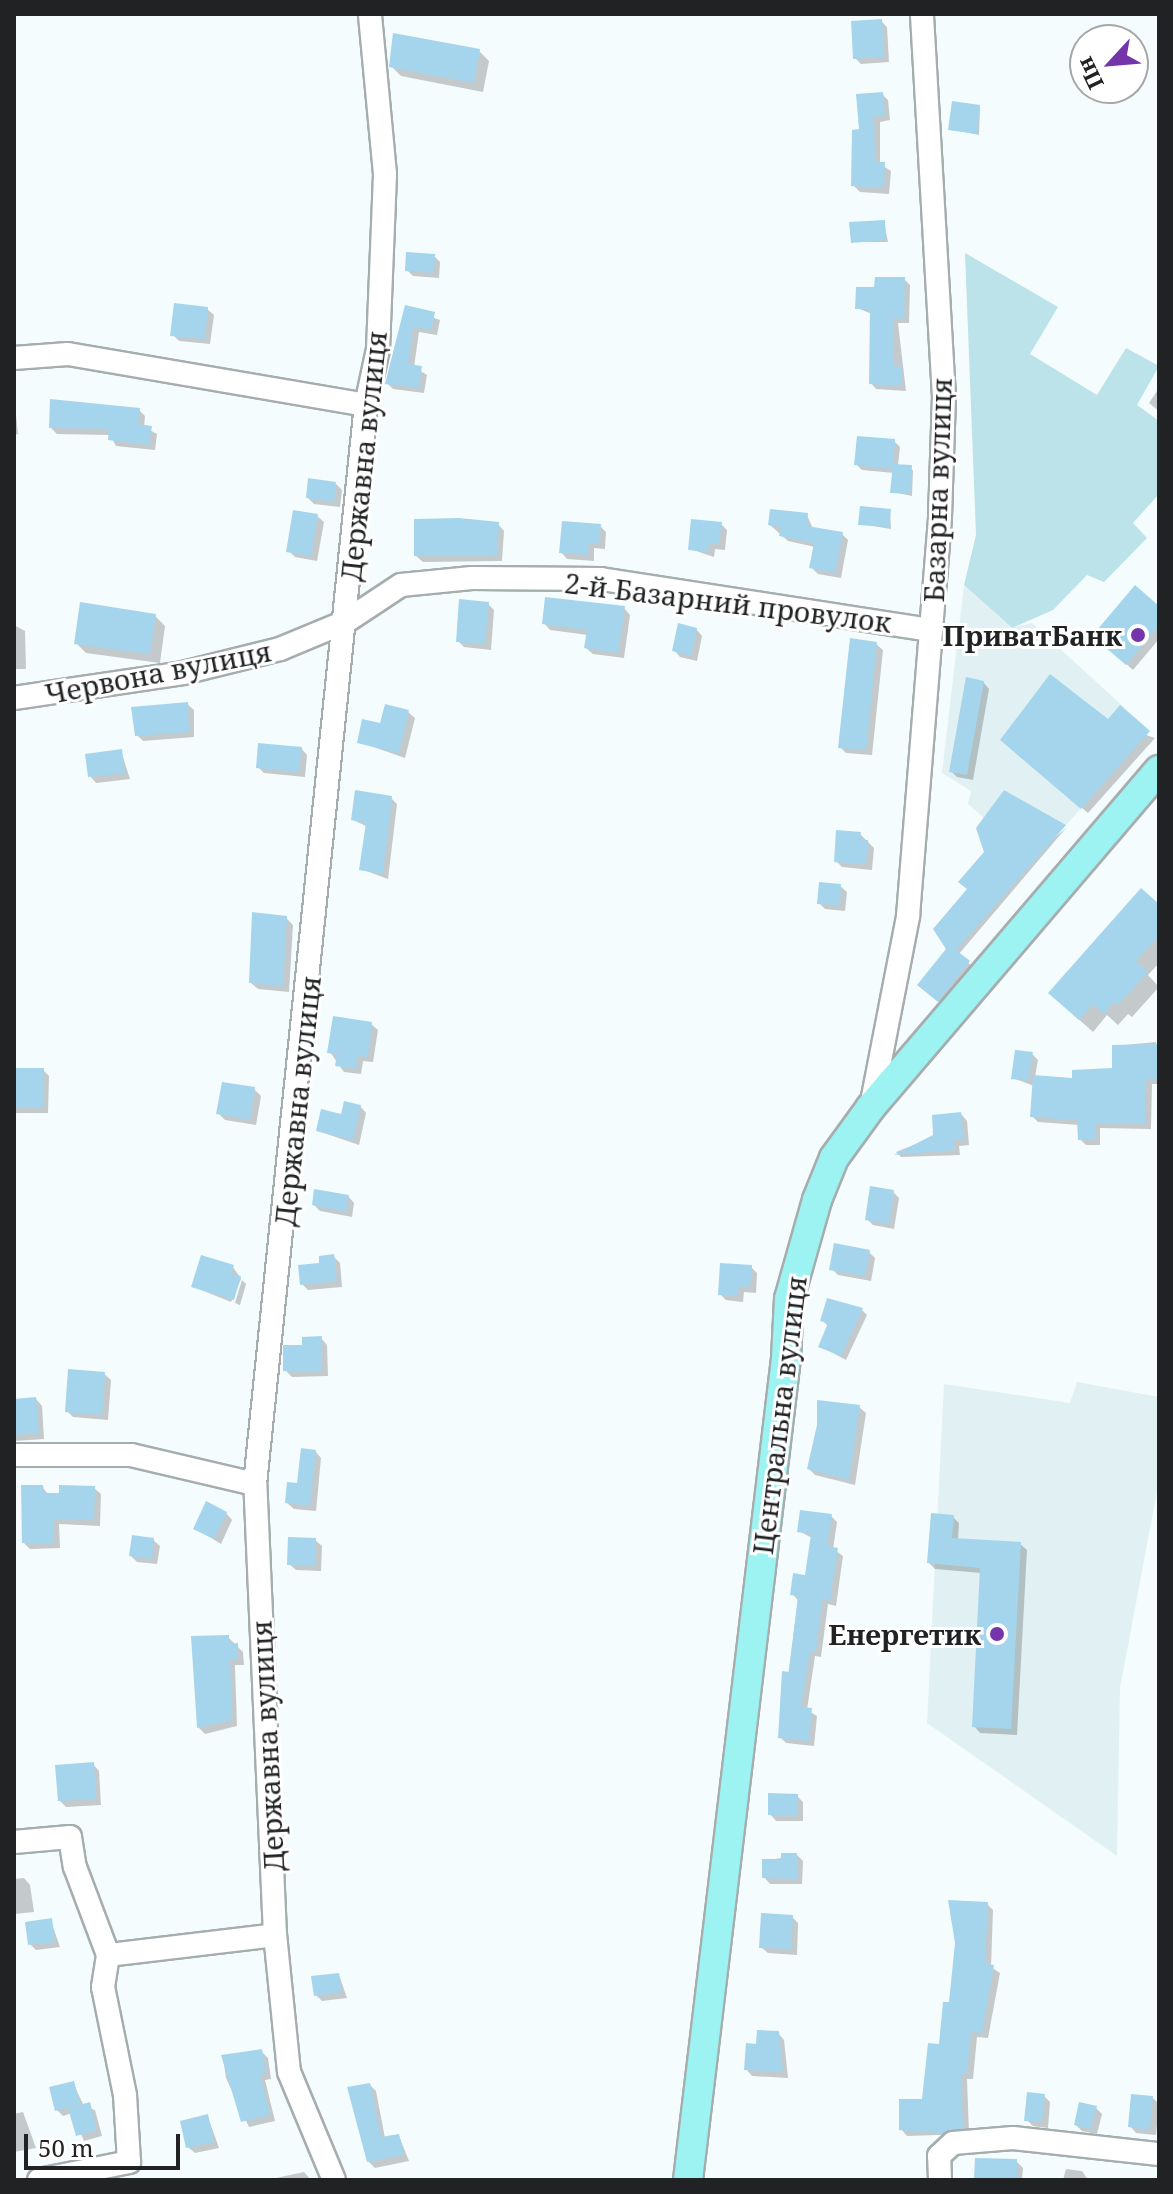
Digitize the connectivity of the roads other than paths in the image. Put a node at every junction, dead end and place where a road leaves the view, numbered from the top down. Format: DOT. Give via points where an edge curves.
graph roads {
  1 [pos="370,14"];
  2 [pos="922,14"];
  3 [pos="14,358"];
  4 [pos="366,405"];
  5 [pos="345,622"];
  6 [pos="931,630"];
  7 [pos="14,698"];
  8 [pos="1159,770"];
  9 [pos="871,1107"];
  10 [pos="14,1455"];
  11 [pos="255,1484"];
  12 [pos="14,1842"];
  13 [pos="275,1935"];
  14 [pos="108,1955"];
  15 [pos="1159,2154"];
  16 [pos="39,2180"];
  17 [pos="334,2180"];
  18 [pos="688,2180"];
  19 [pos="940,2180"];
  1 -- 4 [label="street, Державна вулиця" via="385,174 378,349"];
  2 -- 6 [label="street, Базарна вулиця" via="944,397"];
  3 -- 4 [label="street" via="68,354"];
  4 -- 5 [label="street, Державна вулиця"];
  5 -- 6 [label="street, 2-й Базарний провулок" via="401,585 472,578 586,579 814,608"];
  5 -- 7 [label="street, Червона вулиця" via="280,649 183,673"];
  5 -- 11 [label="street, Державна вулиця"];
  6 -- 9 [label="street, Базарна вулиця" via="908,916"];
  8 -- 9 [label="main road, Центральна вулиця"];
  9 -- 18 [label="main road, Центральна вулиця" via="834,1158 789,1299"];
  10 -- 11 [label="street" via="131,1455"];
  11 -- 13 [label="street, Державна вулиця"];
  12 -- 14 [label="street" via="70,1837 75,1867"];
  13 -- 14 [label="street"];
  13 -- 17 [label="street, Державна вулиця" via="289,2072"];
  14 -- 16 [label="street" via="103,1987 125,2095 129,2162"];
  15 -- 19 [label="street" via="1013,2138 953,2143 939,2156"];
}
